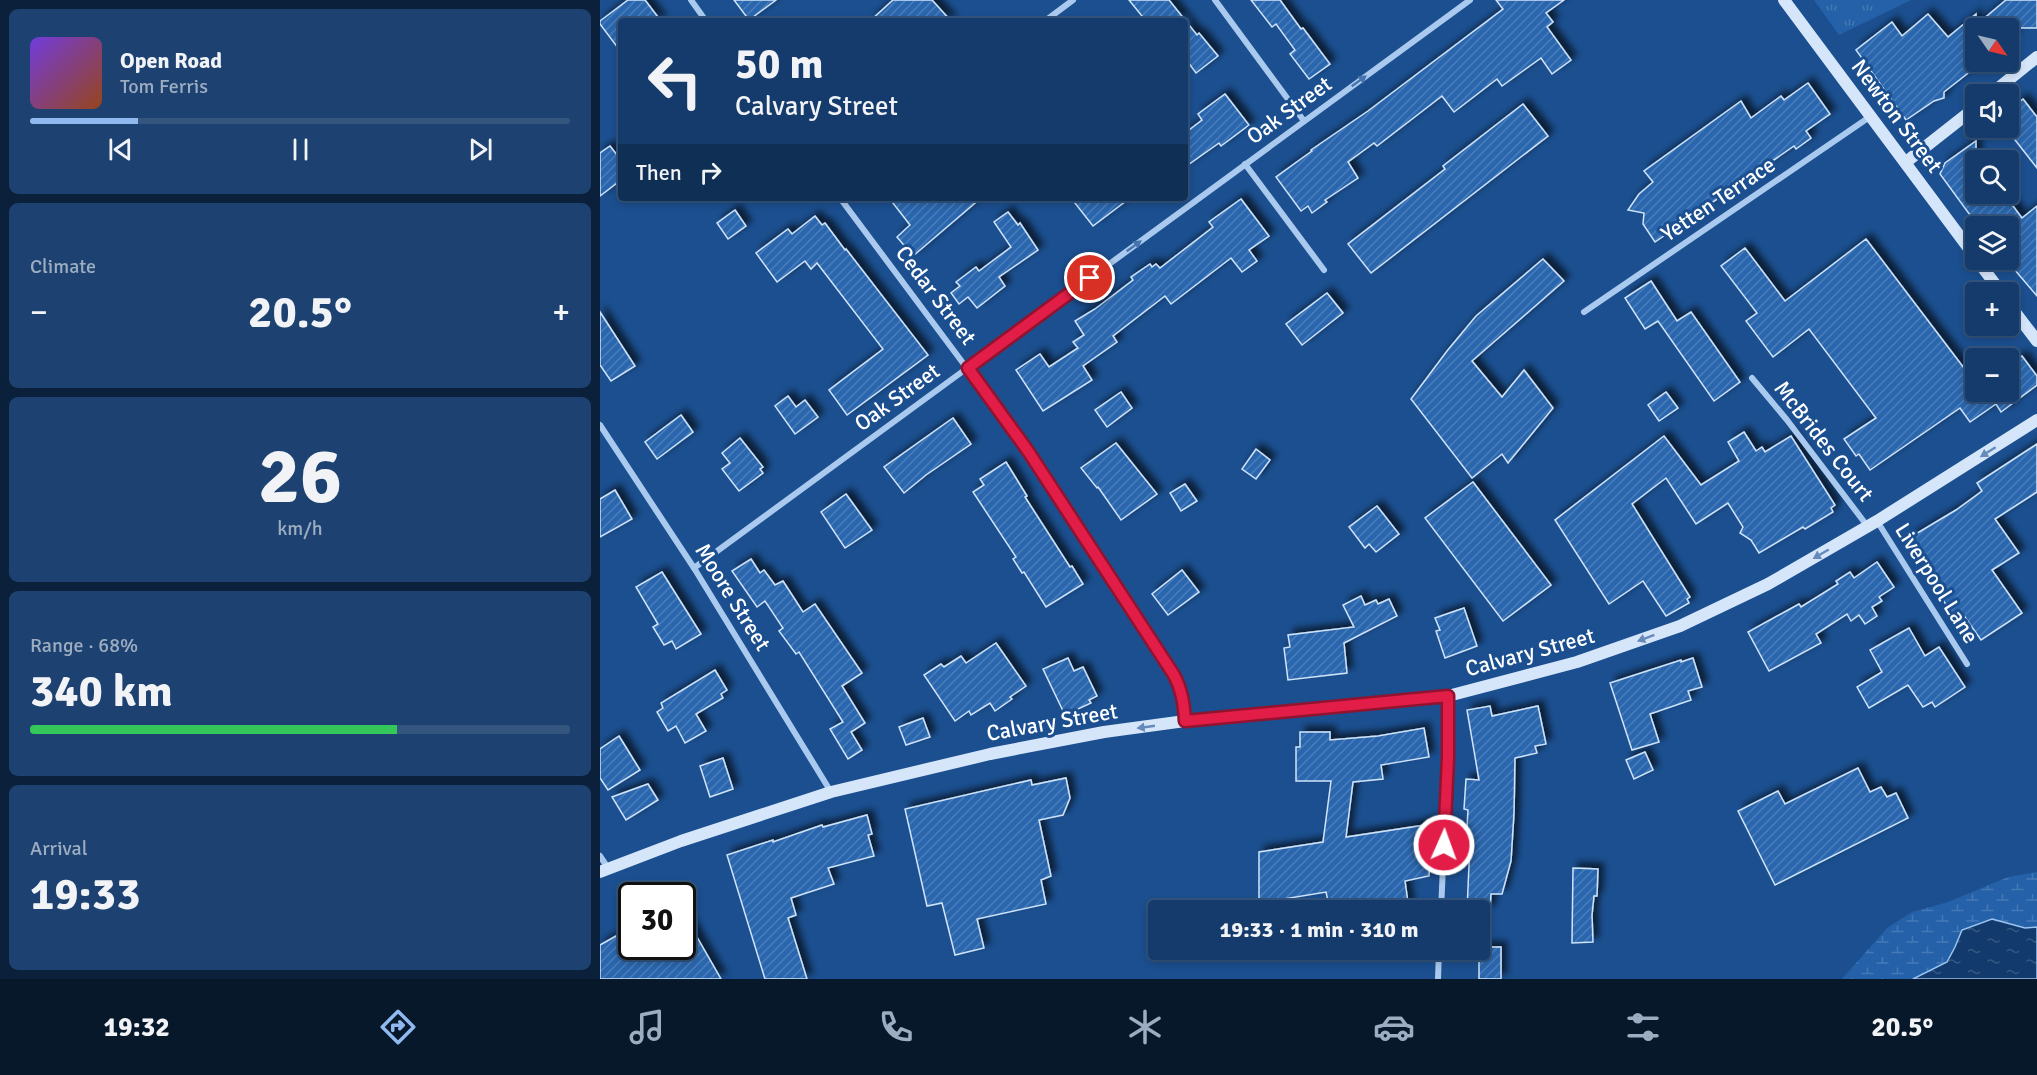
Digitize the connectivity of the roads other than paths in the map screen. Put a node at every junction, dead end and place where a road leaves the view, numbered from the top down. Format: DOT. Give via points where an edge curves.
graph roads {
  1 [pos="691,0"];
  2 [pos="1073,0"];
  3 [pos="1215,0"];
  4 [pos="1470,0"];
  5 [pos="1784,0"];
  6 [pos="704,18"];
  7 [pos="1049,18"];
  8 [pos="2037,57"];
  9 [pos="2003,84"];
  10 [pos="1872,116"];
  11 [pos="1965,116"];
  12 [pos="1304,121"];
  13 [pos="1906,162"];
  14 [pos="1245,164"];
  15 [pos="842,201"];
  16 [pos="1965,244"];
  17 [pos="1323,270"];
  18 [pos="1984,270"];
  19 [pos="1993,282"];
  20 [pos="1584,312"];
  21 [pos="2019,317"];
  22 [pos="2037,341"];
  23 [pos="968,368"];
  24 [pos="1752,378"];
  25 [pos="2037,420"];
  26 [pos="600,424"];
  27 [pos="1872,524"];
  28 [pos="694,568"];
  29 [pos="1967,664"];
  30 [pos="1448,696"];
  31 [pos="1185,721"];
  32 [pos="831,792"];
  33 [pos="600,856"];
  34 [pos="604,870"];
  35 [pos="1441,900"];
  36 [pos="1439,960"];
  37 [pos="1438,979"];
  1 -- 6 [label="street"];
  2 -- 7 [label="street"];
  3 -- 12 [label="street"];
  12 -- 4 [label="street, Oak Street, one-way"];
  5 -- 10 [label="street, Newton Street"];
  8 -- 9 [label="street"];
  10 -- 13 [label="street, Newton Street"];
  10 -- 20 [label="street, Yetten Terrace"];
  11 -- 13 [label="street"];
  12 -- 14 [label="street, Oak Street"];
  13 -- 16 [label="street, Newton Street"];
  14 -- 17 [label="street"];
  23 -- 14 [label="street, Oak Street, one-way"];
  15 -- 23 [label="street, Cedar Street"];
  18 -- 19 [label="street, Newton Street"];
  21 -- 22 [label="street"];
  23 -- 28 [label="street, Oak Street"];
  23 -- 31 [label="street, Cedar Street" via="1028,451 1174,675"];
  24 -- 27 [label="street, McBrides Court"];
  25 -- 27 [label="street, Calvary Street, one-way"];
  26 -- 28 [label="street, Moore Street"];
  27 -- 29 [label="street, Liverpool Lane"];
  27 -- 30 [label="street, Calvary Street, one-way" via="1768,584 1680,626 1577,662"];
  28 -- 32 [label="street, Moore Street"];
  30 -- 31 [label="street, Calvary Street"];
  30 -- 35 [label="street"];
  31 -- 32 [label="street, Calvary Street, one-way" via="990,754"];
  32 -- 34 [label="street, Calvary Street"];
  33 -- 34 [label="street"];
  36 -- 37 [label="street"];
}
